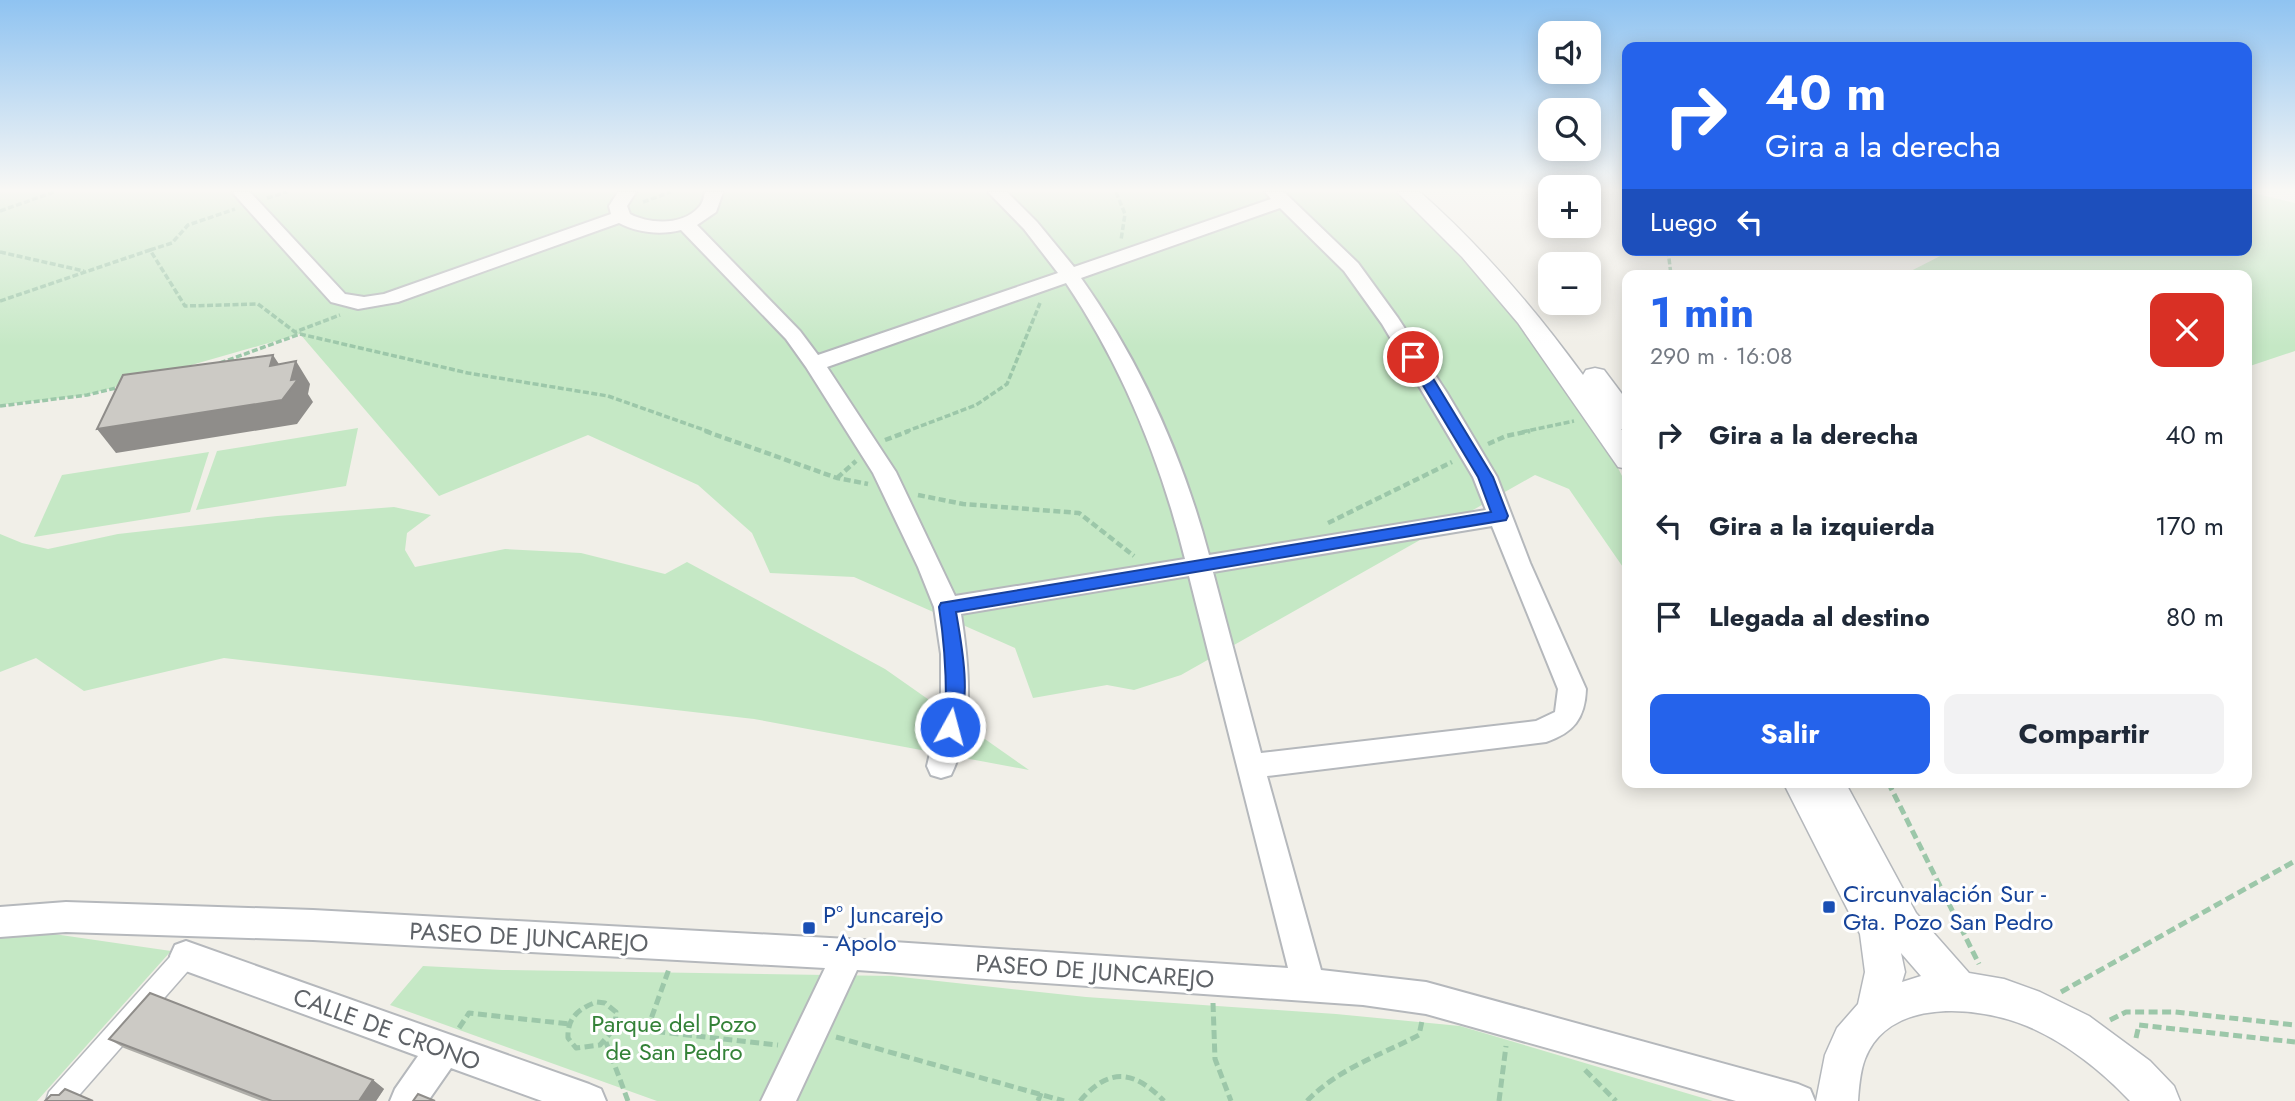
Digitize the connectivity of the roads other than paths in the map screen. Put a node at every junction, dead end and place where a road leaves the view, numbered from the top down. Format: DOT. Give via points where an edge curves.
graph roads {
  1 [pos="283,243"];
  2 [pos="544,243"];
  3 [pos="705,243"];
  4 [pos="1046,243"];
  5 [pos="1154,243"];
  6 [pos="1327,243"];
  7 [pos="1459,243"];
  8 [pos="1482,243"];
  9 [pos="1070,275"];
  10 [pos="814,364"];
  11 [pos="1622,414"];
  12 [pos="1622,451"];
  13 [pos="1501,516"];
  14 [pos="1198,565"];
  15 [pos="947,607"];
  16 [pos="942,766"];
  17 [pos="1250,766"];
  18 [pos="1803,788"];
  19 [pos="1830,788"];
  20 [pos="0,922"];
  21 [pos="848,954"];
  22 [pos="186,956"];
  23 [pos="1309,985"];
  24 [pos="1977,993"];
  25 [pos="1876,1012"];
  26 [pos="443,1050"];
  27 [pos="58,1101"];
  28 [pos="407,1101"];
  29 [pos="589,1101"];
  30 [pos="778,1101"];
  31 [pos="1798,1101"];
  32 [pos="1837,1101"];
  33 [pos="2160,1101"];
  1 -- 2 [label="street" via="338,298 370,303"];
  3 -- 10 [label="street" via="793,335"];
  4 -- 9 [label="street"];
  5 -- 9 [label="street"];
  6 -- 13 [label="street" via="1391,321 1485,477"];
  7 -- 12 [label="street" via="1498,282"];
  8 -- 11 [label="street" via="1581,356"];
  9 -- 10 [label="street"];
  9 -- 14 [label="street" via="1090,303 1167,459"];
  10 -- 15 [label="street" via="884,472"];
  13 -- 14 [label="street"];
  13 -- 17 [label="street" via="1572,689 1572,707 1566,719 1554,729 1536,733"];
  14 -- 15 [label="street"];
  14 -- 17 [label="street"];
  15 -- 16 [label="street" via="955,707"];
  17 -- 23 [label="street"];
  18 -- 25 [label="street" via="1879,932 1885,972"];
  19 -- 24 [label="street" via="1903,926"];
  20 -- 21 [label="street, PASEO DE JUNCAREJO" via="66,917 313,925"];
  21 -- 23 [label="street, PASEO DE JUNCAREJO"];
  21 -- 30 [label="street"];
  22 -- 26 [label="street, CALLE DE CRONO"];
  22 -- 27 [label="street"];
  23 -- 31 [label="street, PASEO DE JUNCAREJO" via="1426,998"];
  24 -- 25 [label="street" via="1913,995"];
  24 -- 33 [label="street" via="2032,1008 2082,1034"];
  25 -- 32 [label="street" via="1853,1037 1839,1071"];
  26 -- 28 [label="street"];
  26 -- 29 [label="street, CALLE DE CRONO"];
}
